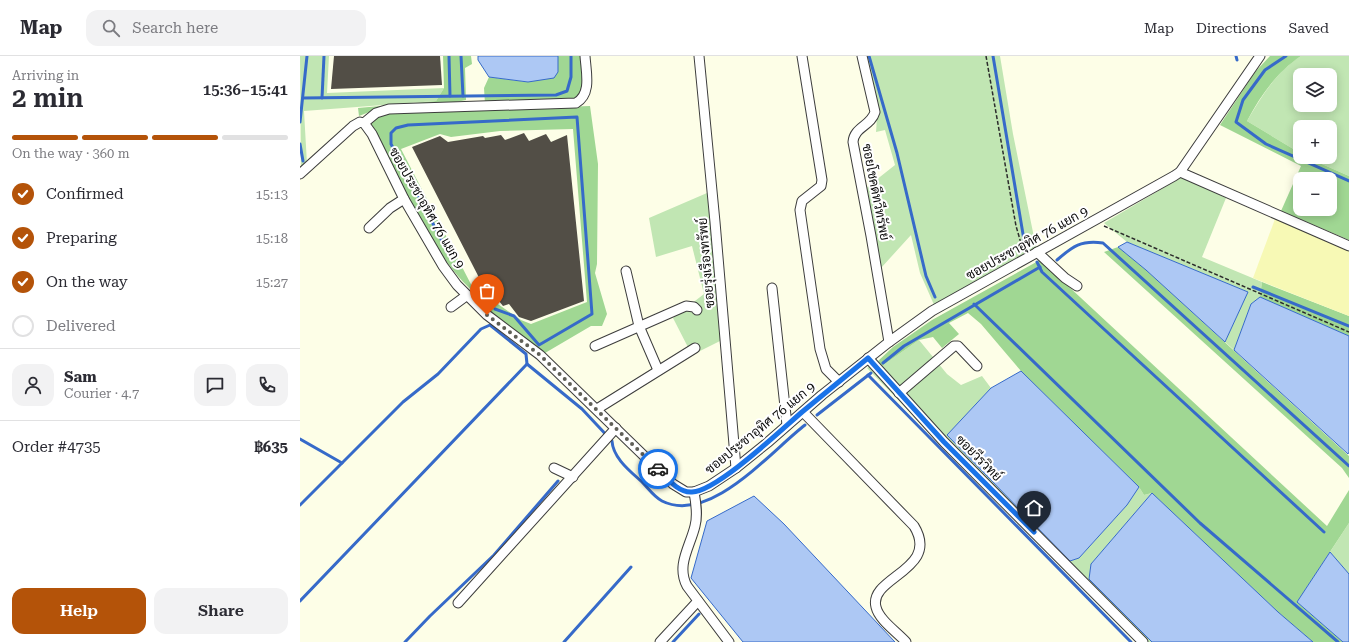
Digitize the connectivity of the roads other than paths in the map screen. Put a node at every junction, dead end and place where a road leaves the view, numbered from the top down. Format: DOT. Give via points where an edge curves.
graph roads {
  1 [pos="586,56"];
  2 [pos="699,56"];
  3 [pos="802,56"];
  4 [pos="862,56"];
  5 [pos="1260,56"];
  6 [pos="364,123"];
  7 [pos="1180,172"];
  8 [pos="300,174"];
  9 [pos="404,200"];
  10 [pos="369,228"];
  11 [pos="1349,246"];
  12 [pos="1037,252"];
  13 [pos="626,271"];
  14 [pos="1077,286"];
  15 [pos="772,288"];
  16 [pos="466,296"];
  17 [pos="451,307"];
  18 [pos="696,310"];
  19 [pos="639,326"];
  20 [pos="889,342"];
  21 [pos="595,346"];
  22 [pos="695,348"];
  23 [pos="868,358"];
  24 [pos="977,366"];
  25 [pos="658,370"];
  26 [pos="839,382"];
  27 [pos="899,392"];
  28 [pos="597,409"];
  29 [pos="803,412"];
  30 [pos="787,425"];
  31 [pos="616,428"];
  32 [pos="554,468"];
  33 [pos="736,468"];
  34 [pos="573,476"];
  35 [pos="694,492"];
  36 [pos="698,601"];
  37 [pos="458,603"];
  38 [pos="660,642"];
  39 [pos="729,642"];
  40 [pos="906,642"];
  41 [pos="1143,642"];
  1 -- 6 [label="street" via="587,90 584,99 576,103 389,109 376,113"];
  2 -- 33 [label="street, ซอยรุ่งเรืองทรัพย์"];
  3 -- 26 [label="street" via="822,180 821,186 802,201 800,210 820,349 826,368"];
  4 -- 20 [label="street, ซอยโชคดีทวีทรัพย์" via="875,112 873,118 857,130 853,142"];
  5 -- 7 [label="street, ซอยประชาอุทิศ 76 แยก 9"];
  6 -- 8 [label="street" via="360,122 353,126"];
  6 -- 9 [label="street, ซอยประชาอุทิศ 76 แยก 9" via="372,134"];
  7 -- 11 [label="street"];
  7 -- 12 [label="street, ซอยประชาอุทิศ 76 แยก 9"];
  9 -- 10 [label="street" via="390,208"];
  9 -- 16 [label="street, ซอยประชาอุทิศ 76 แยก 9" via="443,266"];
  12 -- 14 [label="street"];
  12 -- 20 [label="street, ซอยประชาอุทิศ 76 แยก 9" via="947,301"];
  13 -- 19 [label="street"];
  15 -- 30 [label="street"];
  16 -- 17 [label="street"];
  16 -- 28 [label="street, ซอยประชาอุทิศ 76 แยก 9" via="540,355"];
  18 -- 19 [label="street" via="694,307 686,306"];
  19 -- 21 [label="street"];
  19 -- 25 [label="street"];
  20 -- 23 [label="street, ซอยประชาอุทิศ 76 แยก 9"];
  22 -- 25 [label="street"];
  23 -- 26 [label="street, ซอยประชาอุทิศ 76 แยก 9"];
  23 -- 27 [label="street, ซอยวีรวิทย์"];
  24 -- 27 [label="street" via="958,346 954,346"];
  25 -- 28 [label="street"];
  26 -- 29 [label="street, ซอยประชาอุทิศ 76 แยก 9"];
  27 -- 41 [label="street, ซอยวีรวิทย์" via="944,442"];
  28 -- 31 [label="street, ซอยประชาอุทิศ 76 แยก 9"];
  29 -- 30 [label="street, ซอยประชาอุทิศ 76 แยก 9"];
  29 -- 40 [label="street" via="918,533 920,541 917,557 882,589 875,600 876,608 883,618"];
  30 -- 33 [label="street, ซอยประชาอุทิศ 76 แยก 9"];
  31 -- 34 [label="street"];
  31 -- 35 [label="street, ซอยประชาอุทิศ 76 แยก 9" via="673,484 686,492"];
  32 -- 34 [label="street"];
  33 -- 35 [label="street, ซอยประชาอุทิศ 76 แยก 9"];
  34 -- 37 [label="street"];
  35 -- 36 [label="street" via="696,526 682,569 682,577"];
  36 -- 38 [label="street"];
  36 -- 39 [label="street"];
}
